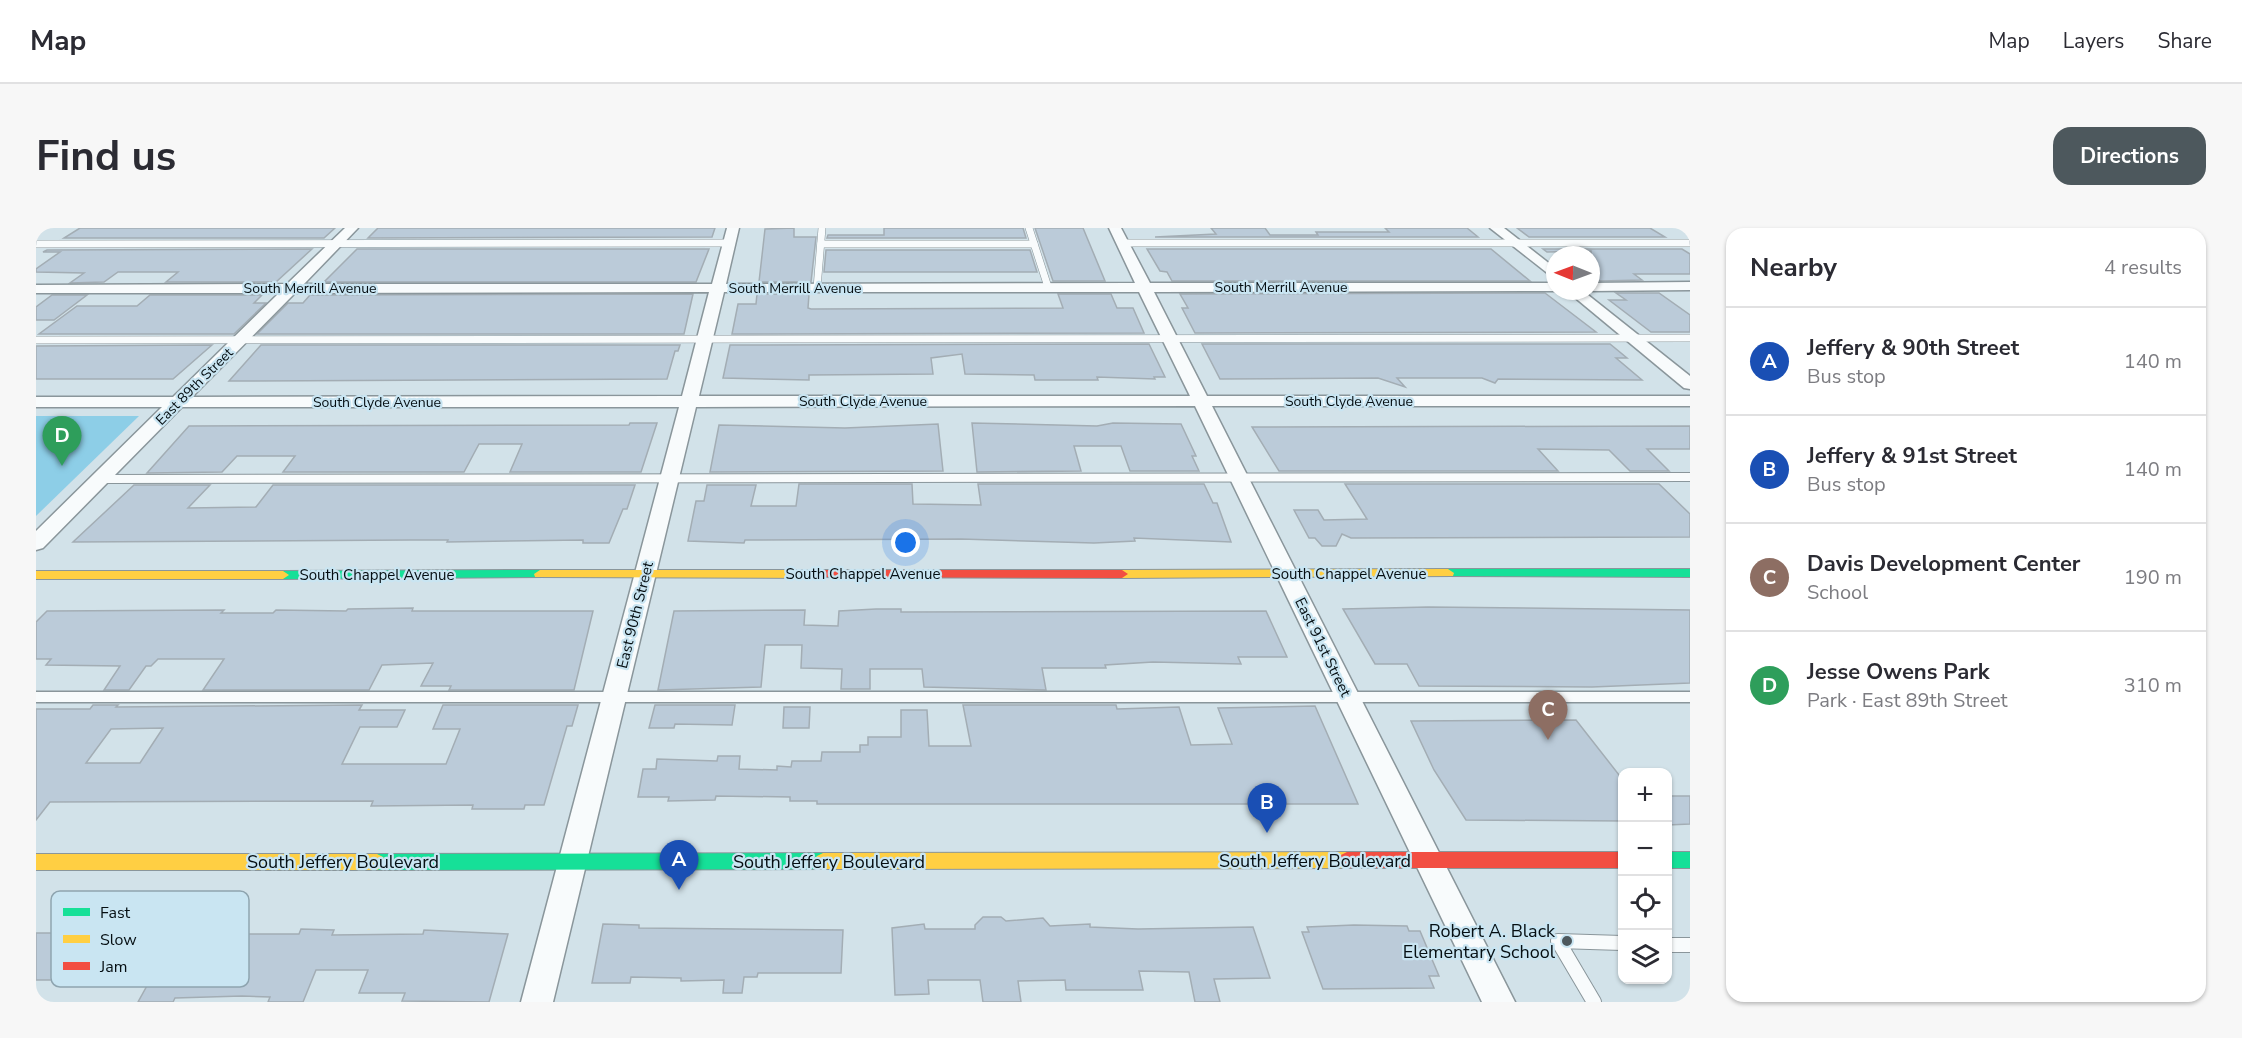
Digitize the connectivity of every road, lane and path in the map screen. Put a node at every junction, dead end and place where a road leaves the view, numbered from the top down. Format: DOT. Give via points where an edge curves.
graph roads {
  1 [pos="352,228"];
  2 [pos="822,228"];
  3 [pos="1029,228"];
  4 [pos="1496,228"];
  5 [pos="731,235"];
  6 [pos="1118,236"];
  7 [pos="337,243"];
  8 [pos="1034,243"];
  9 [pos="1515,243"];
  10 [pos="1690,243"];
  11 [pos="36,244"];
  12 [pos="821,244"];
  13 [pos="1546,268"];
  14 [pos="1690,286"];
  15 [pos="1048,287"];
  16 [pos="1144,287"];
  17 [pos="1546,287"];
  18 [pos="1600,287"];
  19 [pos="292,288"];
  20 [pos="718,288"];
  21 [pos="817,288"];
  22 [pos="36,289"];
  23 [pos="1585,300"];
  24 [pos="1633,338"];
  25 [pos="1690,338"];
  26 [pos="705,339"];
  27 [pos="1170,339"];
  28 [pos="36,340"];
  29 [pos="240,340"];
  30 [pos="1690,384"];
  31 [pos="1201,401"];
  32 [pos="1690,401"];
  33 [pos="36,402"];
  34 [pos="178,402"];
  35 [pos="689,402"];
  36 [pos="1239,477"];
  37 [pos="1690,477"];
  38 [pos="670,478"];
  39 [pos="100,479"];
  40 [pos="36,543"];
  41 [pos="1690,573"];
  42 [pos="646,574"];
  43 [pos="1286,574"];
  44 [pos="36,575"];
  45 [pos="36,697"];
  46 [pos="1348,697"];
  47 [pos="1690,697"];
  48 [pos="614,698"];
  49 [pos="1618,860"];
  50 [pos="1672,860"];
  51 [pos="1690,860"];
  52 [pos="1429,861"];
  53 [pos="36,862"];
  54 [pos="572,862"];
  55 [pos="1618,943"];
  56 [pos="1672,945"];
  57 [pos="1690,945"];
  58 [pos="537,1002"];
  59 [pos="1499,1002"];
  60 [pos="1594,1002"];
  1 -- 7 [label="street, East 89th Street"];
  2 -- 12 [label="lane"];
  3 -- 8 [label="lane"];
  4 -- 9 [label="street"];
  5 -- 7 [label="lane"];
  5 -- 20 [label="street, East 90th Street"];
  6 -- 9 [label="lane"];
  6 -- 16 [label="street, East 91st Street"];
  7 -- 11 [label="lane"];
  7 -- 19 [label="street, East 89th Street"];
  8 -- 12 [label="lane"];
  8 -- 15 [label="lane"];
  9 -- 10 [label="lane"];
  9 -- 13 [label="street"];
  12 -- 21 [label="lane"];
  14 -- 18 [label="street"];
  15 -- 16 [label="street, South Merrill Avenue"];
  15 -- 21 [label="street, South Merrill Avenue"];
  16 -- 17 [label="street, South Merrill Avenue"];
  16 -- 27 [label="street, East 91st Street"];
  19 -- 20 [label="street, South Merrill Avenue"];
  19 -- 22 [label="street, South Merrill Avenue"];
  19 -- 29 [label="street, East 89th Street"];
  20 -- 21 [label="street, South Merrill Avenue"];
  20 -- 26 [label="street, East 90th Street"];
  23 -- 24 [label="street"];
  24 -- 25 [label="lane"];
  24 -- 27 [label="lane"];
  24 -- 30 [label="street"];
  26 -- 27 [label="lane"];
  26 -- 29 [label="lane"];
  26 -- 35 [label="street, East 90th Street"];
  27 -- 31 [label="street, East 91st Street"];
  28 -- 29 [label="lane"];
  29 -- 34 [label="street, East 89th Street"];
  31 -- 32 [label="street, South Clyde Avenue"];
  31 -- 35 [label="street, South Clyde Avenue"];
  31 -- 36 [label="street, East 91st Street"];
  33 -- 34 [label="street, South Clyde Avenue"];
  34 -- 35 [label="street, South Clyde Avenue"];
  34 -- 39 [label="street, East 89th Street"];
  35 -- 38 [label="street, East 90th Street"];
  36 -- 37 [label="lane"];
  36 -- 38 [label="lane"];
  36 -- 43 [label="street, East 91st Street"];
  38 -- 39 [label="lane"];
  38 -- 42 [label="street, East 90th Street"];
  39 -- 40 [label="street, East 89th Street"];
  41 -- 43 [label="street, South Chappel Avenue"];
  42 -- 43 [label="street, South Chappel Avenue"];
  42 -- 44 [label="street, South Chappel Avenue"];
  42 -- 48 [label="street, East 90th Street"];
  43 -- 46 [label="street, East 91st Street"];
  45 -- 48 [label="lane"];
  46 -- 47 [label="lane"];
  46 -- 48 [label="lane"];
  46 -- 52 [label="street, East 91st Street"];
  48 -- 54 [label="street, East 90th Street"];
  49 -- 52 [label="street, South Jeffery Boulevard"];
  50 -- 51 [label="street"];
  52 -- 54 [label="street, South Jeffery Boulevard"];
  52 -- 59 [label="street, East 91st Street"];
  53 -- 54 [label="street, South Jeffery Boulevard"];
  54 -- 58 [label="street, East 90th Street"];
  55 -- 60 [label="lane" via="1558,941"];
  56 -- 57 [label="lane"];
}
